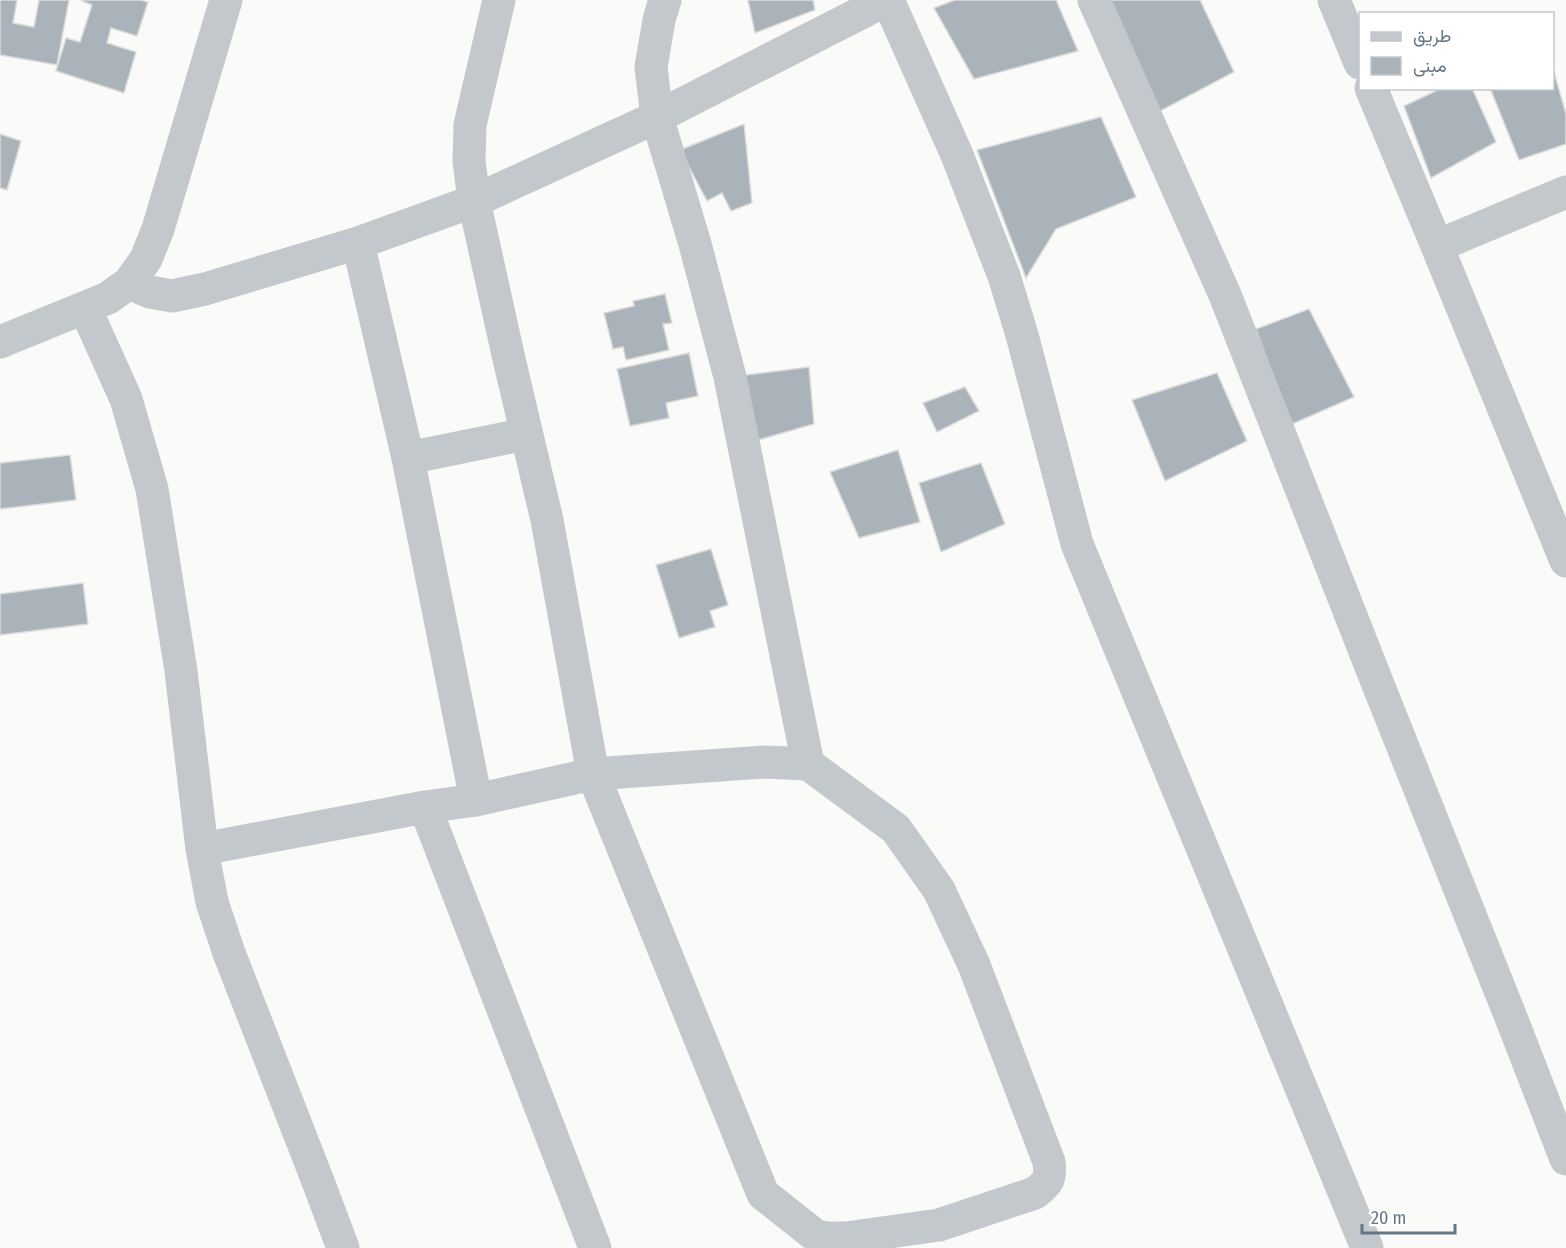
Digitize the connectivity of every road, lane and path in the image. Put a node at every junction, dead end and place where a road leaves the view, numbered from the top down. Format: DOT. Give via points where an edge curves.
graph roads {
  1 [pos="226,0"];
  2 [pos="499,0"];
  3 [pos="665,0"];
  4 [pos="887,0"];
  5 [pos="1094,0"];
  6 [pos="1334,0"];
  7 [pos="1359,61"];
  8 [pos="1372,90"];
  9 [pos="657,117"];
  10 [pos="1566,192"];
  11 [pos="474,201"];
  12 [pos="358,243"];
  13 [pos="1437,246"];
  14 [pos="129,283"];
  15 [pos="85,308"];
  16 [pos="0,342"];
  17 [pos="526,434"];
  18 [pos="408,459"];
  19 [pos="1566,561"];
  20 [pos="808,764"];
  21 [pos="593,774"];
  22 [pos="476,800"];
  23 [pos="425,807"];
  24 [pos="202,849"];
  25 [pos="1566,1159"];
  26 [pos="343,1248"];
  27 [pos="595,1248"];
  28 [pos="1367,1248"];
  1 -- 14 [label="street" via="158,229 146,259"];
  2 -- 11 [label="street" via="470,125"];
  3 -- 9 [label="street" via="651,67"];
  4 -- 9 [label="street"];
  4 -- 28 [label="street" via="957,155 1004,276 1077,544"];
  5 -- 25 [label="street" via="1225,295"];
  6 -- 7 [label="street"];
  8 -- 13 [label="street"];
  9 -- 11 [label="street"];
  9 -- 20 [label="street" via="730,377"];
  10 -- 13 [label="street"];
  11 -- 12 [label="street"];
  11 -- 17 [label="street"];
  12 -- 14 [label="street" via="172,296"];
  12 -- 18 [label="street"];
  13 -- 19 [label="street"];
  14 -- 15 [label="street"];
  15 -- 16 [label="street"];
  15 -- 24 [label="street" via="126,399 152,489 181,672"];
  17 -- 18 [label="street"];
  17 -- 21 [label="street" via="547,520"];
  18 -- 22 [label="street"];
  20 -- 21 [label="street" via="765,762"];
  20 -- 21 [label="street" via="896,828 939,890 974,965 1049,1162 1051,1175 1035,1193 939,1225 846,1238 816,1236 764,1194"];
  21 -- 22 [label="street"];
  22 -- 23 [label="street"];
  23 -- 24 [label="street"];
  23 -- 27 [label="street"];
  24 -- 26 [label="street" via="212,902 229,953"];
}
